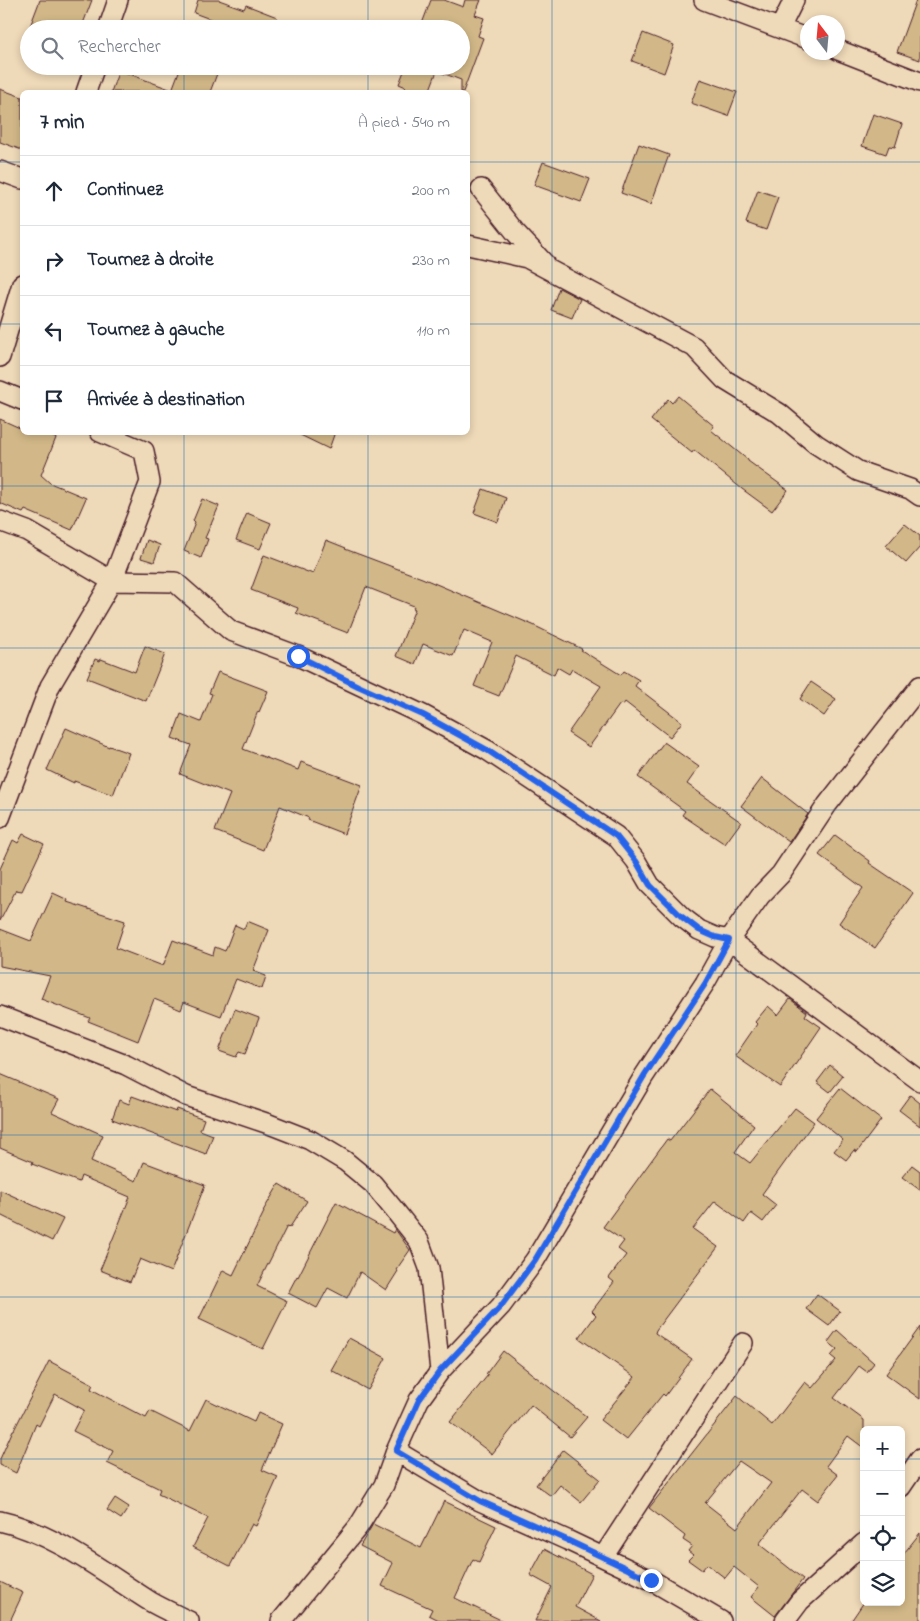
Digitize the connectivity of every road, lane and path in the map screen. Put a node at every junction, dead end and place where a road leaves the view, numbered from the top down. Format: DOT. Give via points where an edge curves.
graph roads {
  1 [pos="118,0"];
  2 [pos="704,0"];
  3 [pos="794,0"];
  4 [pos="111,20"];
  5 [pos="780,28"];
  6 [pos="800,36"];
  7 [pos="845,53"];
  8 [pos="92,75"];
  9 [pos="920,82"];
  10 [pos="87,90"];
  11 [pos="0,171"];
  12 [pos="20,178"];
  13 [pos="481,189"];
  14 [pos="470,245"];
  15 [pos="550,269"];
  16 [pos="20,291"];
  17 [pos="0,356"];
  18 [pos="0,391"];
  19 [pos="20,399"];
  20 [pos="107,435"];
  21 [pos="920,496"];
  22 [pos="0,521"];
  23 [pos="112,581"];
  24 [pos="920,686"];
  25 [pos="0,818"];
  26 [pos="729,940"];
  27 [pos="0,1016"];
  28 [pos="920,1081"];
  29 [pos="743,1343"];
  30 [pos="440,1371"];
  31 [pos="396,1451"];
  32 [pos="920,1459"];
  33 [pos="905,1481"];
  34 [pos="0,1521"];
  35 [pos="860,1547"];
  36 [pos="603,1557"];
  37 [pos="189,1621"];
  38 [pos="281,1621"];
  39 [pos="721,1621"];
  40 [pos="785,1621"];
  1 -- 4 [label="street"];
  2 -- 5 [label="street"];
  3 -- 5 [label="street"];
  5 -- 6 [label="street"];
  7 -- 9 [label="street"];
  8 -- 10 [label="street"];
  11 -- 12 [label="street"];
  13 -- 15 [label="street"];
  14 -- 15 [label="street" via="527,258"];
  15 -- 21 [label="street" via="694,346 725,380 779,413 816,444 858,471 910,489"];
  16 -- 17 [label="street"];
  18 -- 19 [label="street"];
  20 -- 23 [label="street" via="144,451 150,482"];
  22 -- 23 [label="street" via="27,531"];
  23 -- 25 [label="street" via="50,686"];
  23 -- 26 [label="street" via="176,582 231,631 298,656 423,715 487,750 616,836 650,885 682,917 699,930"];
  24 -- 26 [label="street" via="827,805 781,874 760,896"];
  26 -- 28 [label="street"];
  26 -- 30 [label="street" via="535,1260 501,1306"];
  27 -- 30 [label="street" via="126,1065 186,1096 310,1140 345,1161 372,1184 419,1241 429,1268"];
  29 -- 36 [label="street"];
  30 -- 31 [label="street" via="419,1400"];
  31 -- 36 [label="street" via="480,1501"];
  31 -- 38 [label="street" via="384,1485 358,1527"];
  32 -- 33 [label="street"];
  34 -- 37 [label="street" via="51,1541"];
  35 -- 40 [label="street" via="800,1601"];
  36 -- 39 [label="street" via="651,1580"];
}
